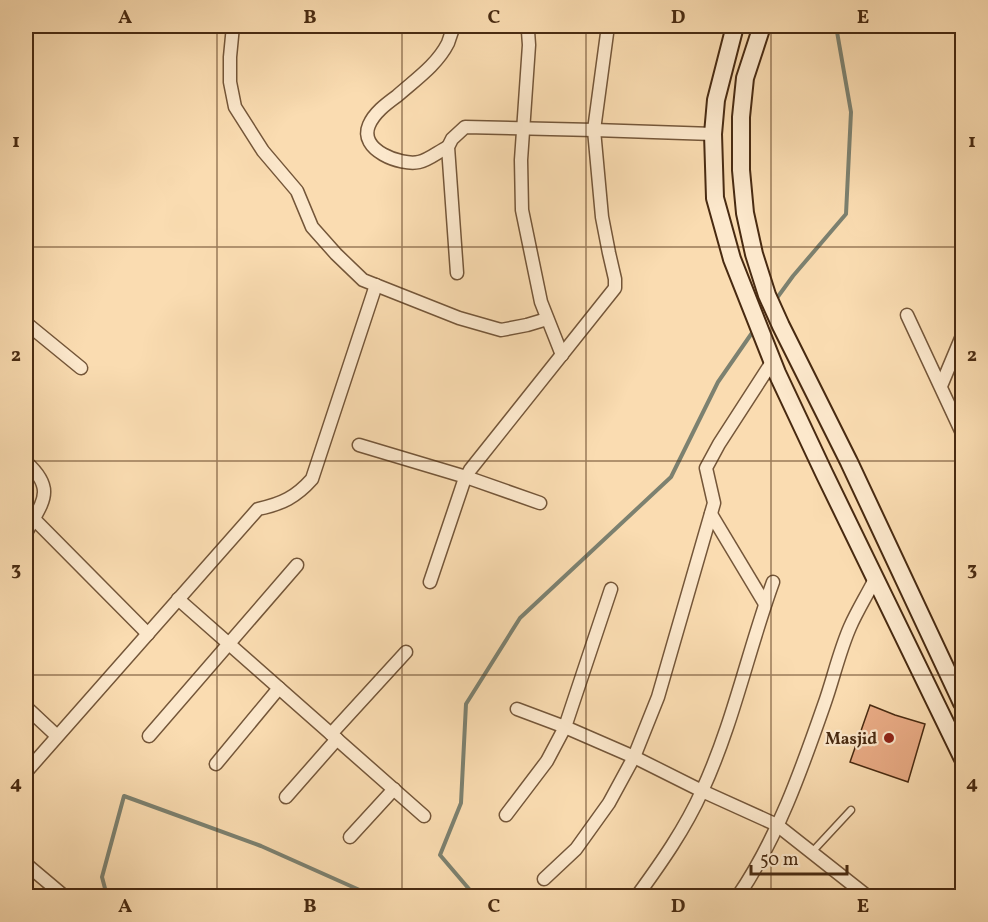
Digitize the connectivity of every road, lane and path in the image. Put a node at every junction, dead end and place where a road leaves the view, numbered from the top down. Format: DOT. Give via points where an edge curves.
graph roads {
  1 [pos="233,26"];
  2 [pos="454,26"];
  3 [pos="608,26"];
  4 [pos="735,26"];
  5 [pos="762,26"];
  6 [pos="528,31"];
  7 [pos="523,129"];
  8 [pos="594,130"];
  9 [pos="713,134"];
  10 [pos="448,147"];
  11 [pos="458,273"];
  12 [pos="376,285"];
  13 [pos="907,315"];
  14 [pos="547,319"];
  15 [pos="26,323"];
  16 [pos="963,336"];
  17 [pos="562,355"];
  18 [pos="770,356"];
  19 [pos="81,368"];
  20 [pos="941,386"];
  21 [pos="963,433"];
  22 [pos="359,445"];
  23 [pos="26,462"];
  24 [pos="849,462"];
  25 [pos="824,473"];
  26 [pos="466,477"];
  27 [pos="540,503"];
  28 [pos="711,514"];
  29 [pos="33,518"];
  30 [pos="26,533"];
  31 [pos="297,565"];
  32 [pos="875,579"];
  33 [pos="430,582"];
  34 [pos="772,582"];
  35 [pos="610,589"];
  36 [pos="178,599"];
  37 [pos="765,604"];
  38 [pos="148,634"];
  39 [pos="229,644"];
  40 [pos="406,652"];
  41 [pos="279,688"];
  42 [pos="963,703"];
  43 [pos="26,706"];
  44 [pos="517,709"];
  45 [pos="565,727"];
  46 [pos="57,736"];
  47 [pos="149,736"];
  48 [pos="334,736"];
  49 [pos="634,757"];
  50 [pos="963,757"];
  51 [pos="216,764"];
  52 [pos="26,772"];
  53 [pos="394,789"];
  54 [pos="702,791"];
  55 [pos="286,797"];
  56 [pos="851,810"];
  57 [pos="506,815"];
  58 [pos="424,816"];
  59 [pos="777,825"];
  60 [pos="350,837"];
  61 [pos="812,853"];
  62 [pos="26,864"];
  63 [pos="544,879"];
  64 [pos="859,894"];
  65 [pos="64,897"];
  66 [pos="637,897"];
  67 [pos="738,897"];
  1 -- 12 [label="street" via="230,82 236,107 263,151 297,191 312,227 363,280"];
  2 -- 10 [label="street" via="447,45 430,67 376,113 367,136 386,157 405,163 420,162"];
  3 -- 8 [label="street"];
  4 -- 9 [label="street" via="716,100"];
  5 -- 24 [label="street" via="745,78 741,117 745,213 768,297"];
  6 -- 7 [label="street"];
  7 -- 8 [label="street"];
  7 -- 10 [label="street" via="465,127"];
  7 -- 14 [label="street" via="522,210 540,302"];
  8 -- 9 [label="street"];
  8 -- 17 [label="street" via="602,217 615,288"];
  9 -- 18 [label="street" via="715,198 732,259"];
  10 -- 11 [label="street"];
  12 -- 14 [label="street" via="501,330"];
  12 -- 36 [label="street" via="312,479 300,492 258,509"];
  13 -- 20 [label="street"];
  14 -- 17 [label="street"];
  15 -- 19 [label="street"];
  16 -- 20 [label="street"];
  17 -- 26 [label="street"];
  18 -- 25 [label="street"];
  18 -- 28 [label="street" via="706,468 714,503"];
  20 -- 21 [label="street"];
  22 -- 26 [label="street"];
  23 -- 29 [label="street" via="44,486"];
  24 -- 25 [label="street"];
  24 -- 42 [label="street"];
  25 -- 32 [label="street"];
  26 -- 27 [label="street"];
  26 -- 33 [label="street"];
  28 -- 37 [label="street"];
  28 -- 49 [label="street" via="658,697"];
  29 -- 30 [label="street"];
  29 -- 38 [label="street"];
  31 -- 39 [label="street"];
  32 -- 50 [label="street"];
  32 -- 59 [label="street" via="850,627"];
  34 -- 37 [label="street"];
  35 -- 45 [label="street"];
  36 -- 38 [label="street"];
  36 -- 39 [label="street"];
  37 -- 54 [label="street"];
  38 -- 46 [label="street"];
  39 -- 41 [label="street"];
  39 -- 47 [label="street"];
  40 -- 48 [label="street"];
  41 -- 48 [label="street"];
  41 -- 51 [label="street"];
  43 -- 46 [label="street"];
  44 -- 45 [label="street"];
  45 -- 49 [label="street"];
  45 -- 57 [label="street" via="547,761"];
  46 -- 52 [label="street"];
  48 -- 53 [label="street"];
  48 -- 55 [label="street"];
  49 -- 54 [label="street"];
  49 -- 63 [label="street" via="609,803 576,849"];
  53 -- 58 [label="street"];
  53 -- 60 [label="street"];
  54 -- 59 [label="street"];
  54 -- 66 [label="street" via="674,844"];
  56 -- 61 [label="lane"];
  59 -- 61 [label="street"];
  59 -- 67 [label="street"];
  61 -- 64 [label="street"];
  62 -- 65 [label="street"];
}
